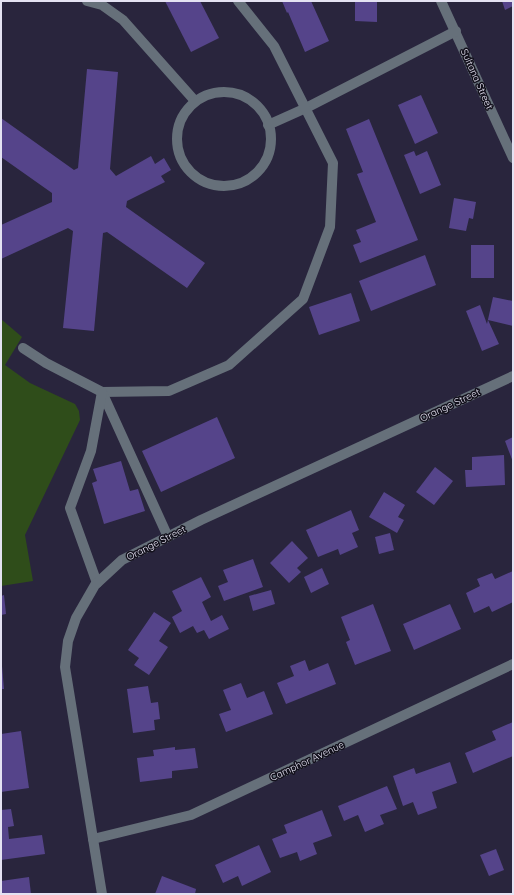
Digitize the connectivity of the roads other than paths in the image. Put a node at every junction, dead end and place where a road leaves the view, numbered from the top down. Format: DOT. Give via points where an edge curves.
graph roads {
  1 [pos="87,1"];
  2 [pos="238,1"];
  3 [pos="441,1"];
  4 [pos="456,31"];
  5 [pos="195,101"];
  6 [pos="306,108"];
  7 [pos="268,125"];
  8 [pos="513,158"];
  9 [pos="23,348"];
  10 [pos="513,376"];
  11 [pos="102,392"];
  12 [pos="168,537"];
  13 [pos="97,583"];
  14 [pos="513,664"];
  15 [pos="93,839"];
  16 [pos="102,894"];
  1 -- 5 [label="street" via="102,5 123,20"];
  2 -- 6 [label="street" via="274,46"];
  3 -- 4 [label="street, Sultana Street"];
  4 -- 6 [label="street"];
  4 -- 8 [label="street, Sultana Street"];
  5 -- 7 [label="street" via="217,92 232,93 246,98 258,107"];
  5 -- 7 [label="street" via="181,119 177,134 178,150 184,164 195,176 208,184 239,184 253,176 263,164 269,150"];
  6 -- 7 [label="street"];
  6 -- 11 [label="street" via="333,163 330,227 303,299 229,365 169,391"];
  9 -- 11 [label="street"];
  10 -- 12 [label="street, Orange Street" via="208,516"];
  11 -- 12 [label="street"];
  11 -- 13 [label="street" via="91,451 70,508"];
  12 -- 13 [label="street, Orange Street" via="122,560"];
  13 -- 15 [label="street, Orange Street" via="76,618 68,641 65,667"];
  14 -- 15 [label="street, Camphor Avenue" via="191,815"];
  15 -- 16 [label="street, Orange Street"];
}
